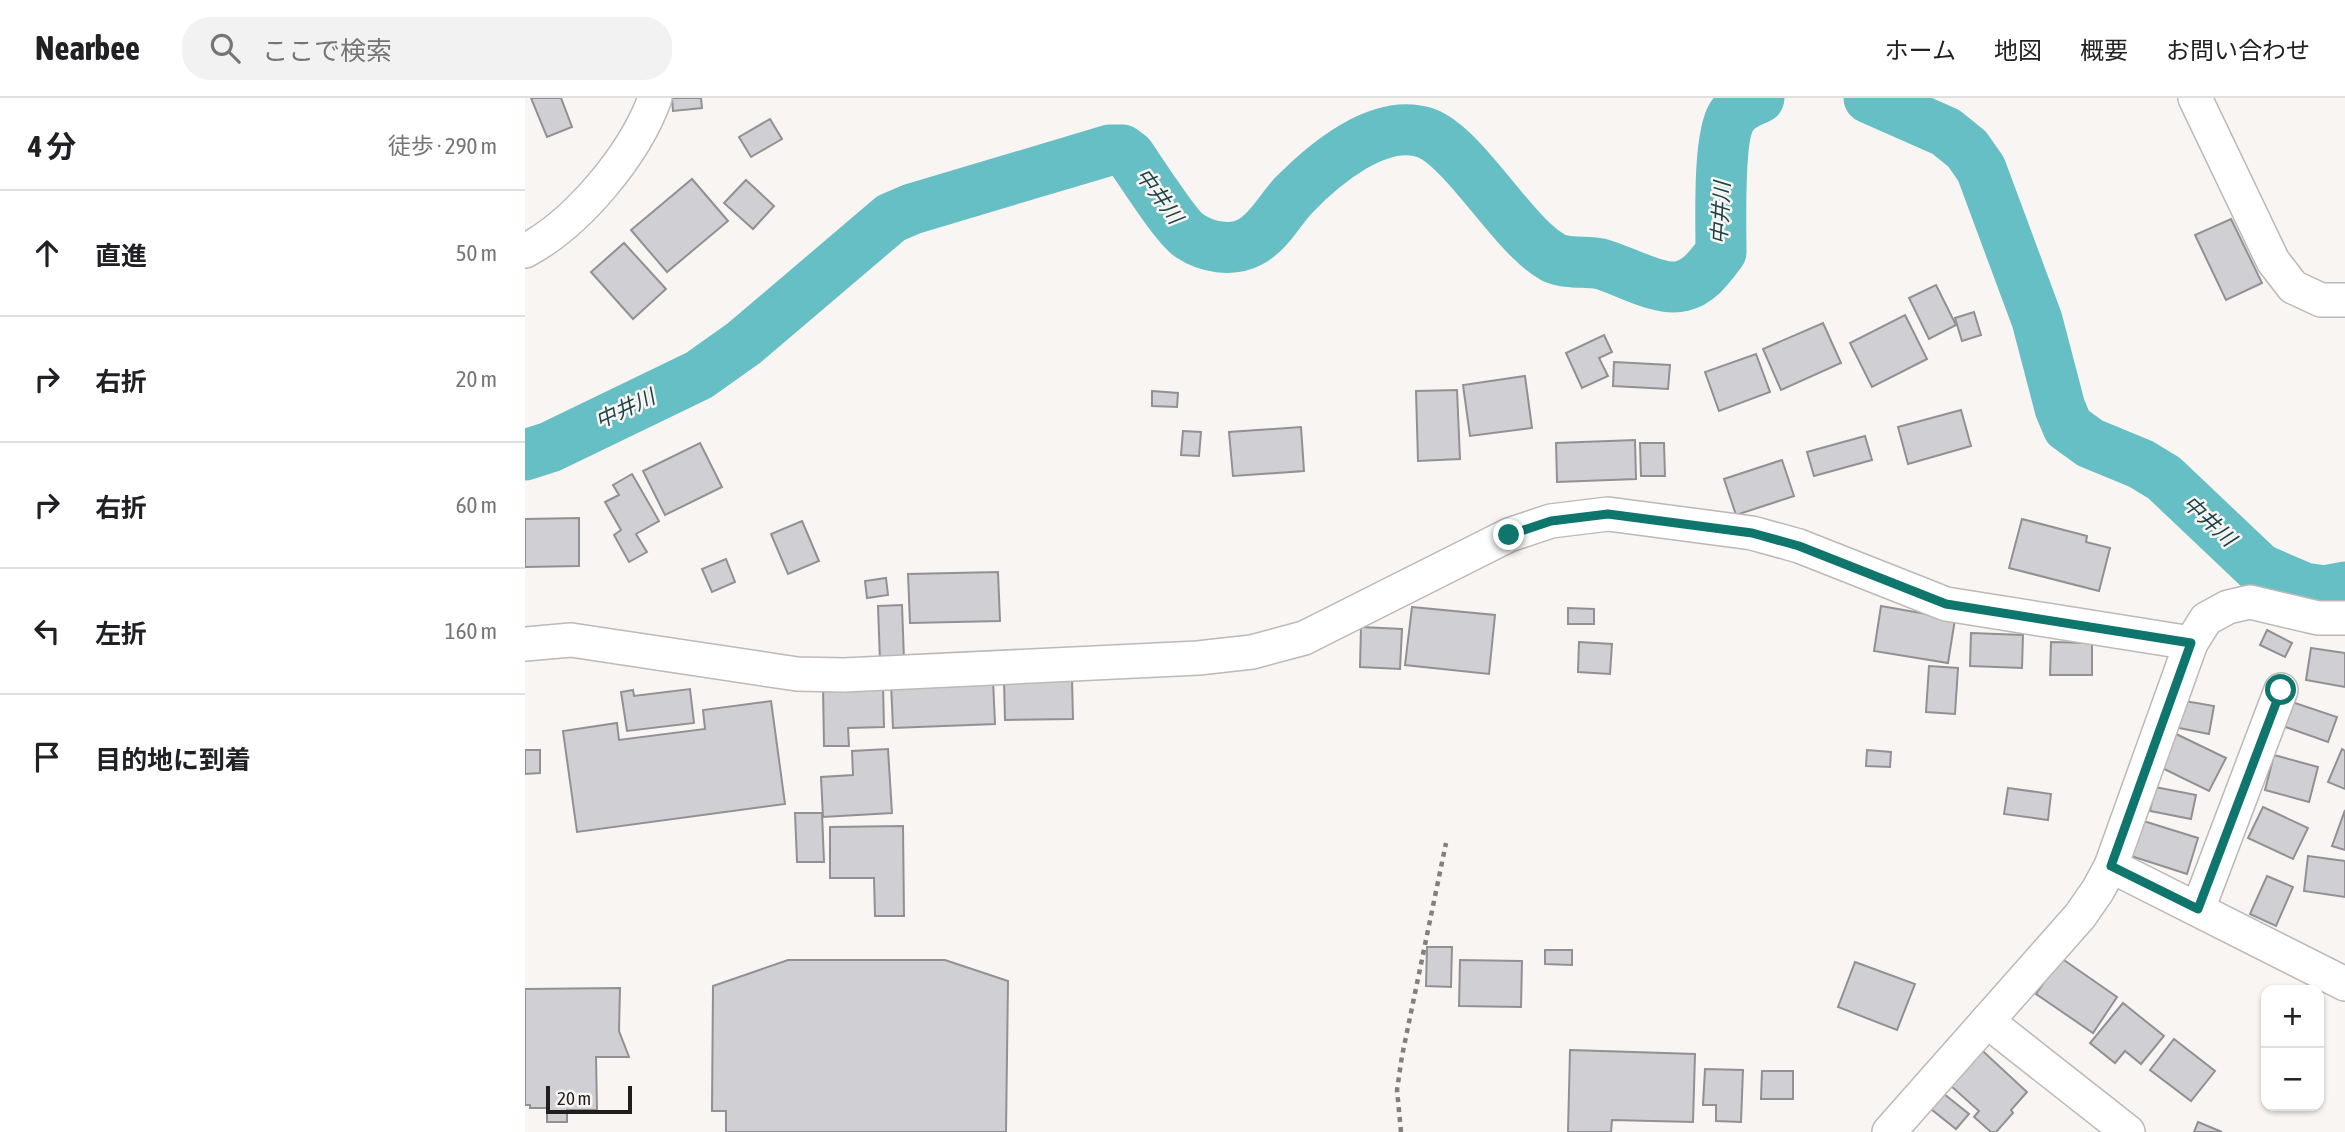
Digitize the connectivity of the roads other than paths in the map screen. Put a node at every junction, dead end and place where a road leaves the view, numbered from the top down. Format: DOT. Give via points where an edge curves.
graph roads {
  1 [pos="655,98"];
  2 [pos="2195,98"];
  3 [pos="525,251"];
  4 [pos="2345,300"];
  5 [pos="2345,618"];
  6 [pos="525,643"];
  7 [pos="2191,643"];
  8 [pos="2281,690"];
  9 [pos="2111,866"];
  10 [pos="2198,909"];
  11 [pos="2345,984"];
  12 [pos="1987,1021"];
  13 [pos="1889,1132"];
  14 [pos="2128,1132"];
  1 -- 3 [label="street" via="647,121 610,175 573,215"];
  2 -- 4 [label="street" via="2273,261 2293,287 2321,300"];
  5 -- 7 [label="street" via="2318,618 2250,602 2206,619"];
  6 -- 7 [label="street" via="571,640 797,674 844,675 1252,652 1329,627 1509,535 1551,521 1608,514 1752,533 1799,546 1946,604"];
  7 -- 9 [label="street"];
  8 -- 10 [label="street"];
  9 -- 10 [label="street"];
  9 -- 12 [label="street" via="2080,916"];
  10 -- 11 [label="street"];
  12 -- 13 [label="street"];
  12 -- 14 [label="street"];
}
